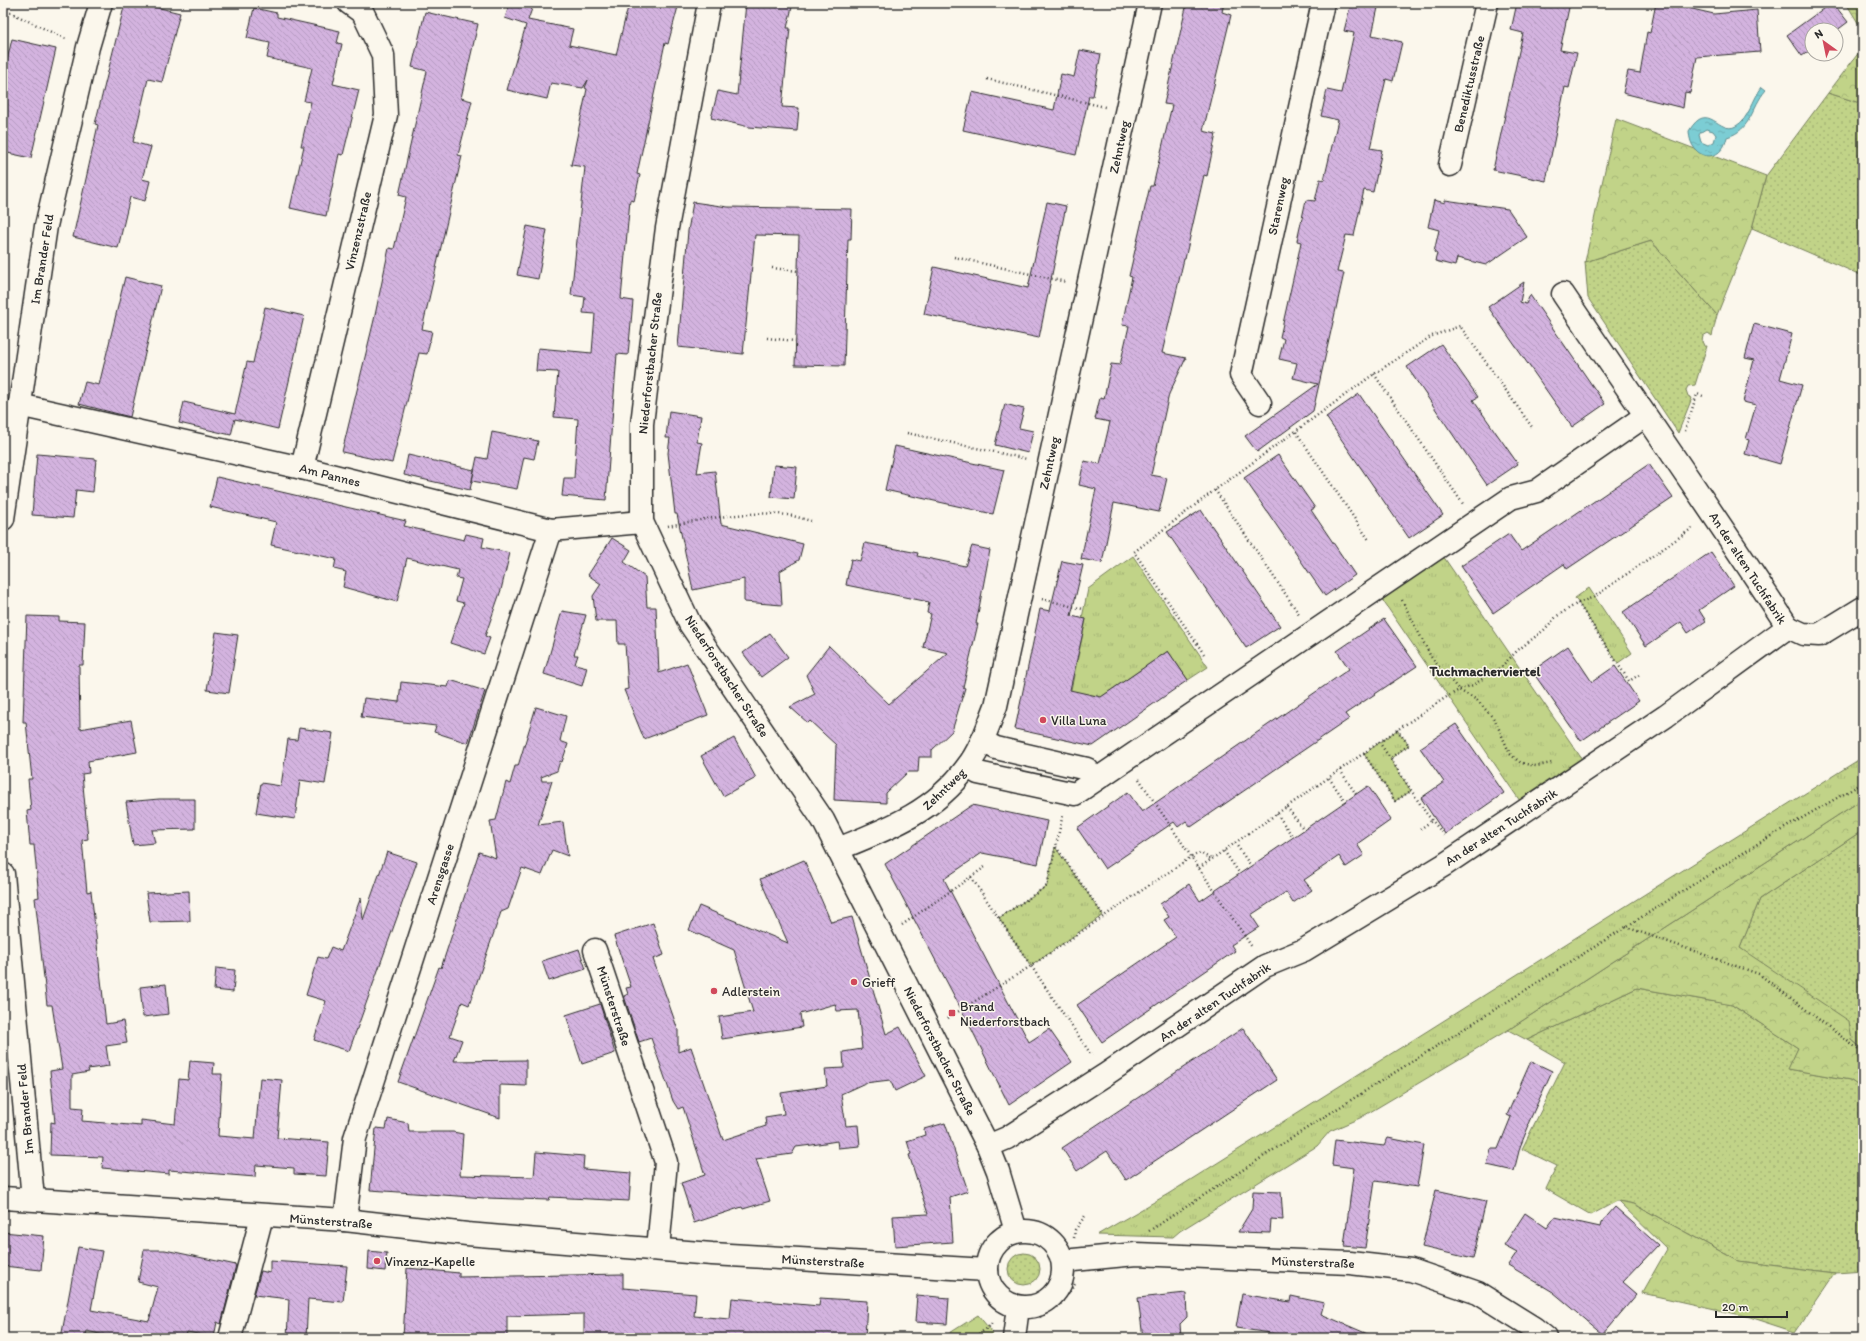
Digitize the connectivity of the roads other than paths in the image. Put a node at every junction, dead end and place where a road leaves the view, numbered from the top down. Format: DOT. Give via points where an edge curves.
graph roads {
  1 [pos="101,3"];
  2 [pos="349,3"];
  3 [pos="709,3"];
  4 [pos="1150,3"];
  5 [pos="1323,3"];
  6 [pos="1487,3"];
  7 [pos="1450,165"];
  8 [pos="1563,294"];
  9 [pos="1260,403"];
  10 [pos="19,405"];
  11 [pos="1645,416"];
  12 [pos="302,468"];
  13 [pos="3,519"];
  14 [pos="644,527"];
  15 [pos="551,530"];
  16 [pos="1863,608"];
  17 [pos="1788,627"];
  18 [pos="982,741"];
  19 [pos="968,766"];
  20 [pos="1095,780"];
  21 [pos="838,849"];
  22 [pos="3,874"];
  23 [pos="595,950"];
  24 [pos="988,1146"];
  25 [pos="3,1198"];
  26 [pos="33,1199"];
  27 [pos="262,1216"];
  28 [pos="345,1220"];
  29 [pos="1016,1232"];
  30 [pos="658,1249"];
  31 [pos="1070,1260"];
  32 [pos="987,1270"];
  33 [pos="1011,1321"];
  34 [pos="230,1338"];
  35 [pos="1546,1338"];
  1 -- 10 [label="street, Im Brander Feld" via="88,46 46,226"];
  2 -- 12 [label="street, Vinzenzstraße" via="363,13 383,55 386,115"];
  3 -- 14 [label="street, Niederforstbacher Straße" via="667,228 651,348 642,424"];
  4 -- 18 [label="street, Zehntweg" via="996,706"];
  5 -- 9 [label="street, Starenweg" via="1241,375"];
  6 -- 7 [label="street, Benediktusstraße"];
  8 -- 11 [label="street, An der alten Tuchfabrik"];
  10 -- 12 [label="street, Am Pannes"];
  10 -- 13 [label="street, Im Brander Feld"];
  11 -- 17 [label="street, An der alten Tuchfabrik" via="1715,515"];
  11 -- 20 [label="street" via="1537,491 1511,498"];
  12 -- 15 [label="street, Am Pannes"];
  14 -- 15 [label="street, Am Pannes"];
  14 -- 21 [label="street, Niederforstbacher Straße" via="690,624 802,786"];
  15 -- 28 [label="street, Arensgasse" via="355,1138"];
  16 -- 17 [label="street" via="1819,635 1803,634"];
  17 -- 24 [label="street, An der alten Tuchfabrik" via="1666,716 1444,865 1304,950 1265,966 1105,1075 1007,1138"];
  18 -- 19 [label="street, Zehntweg"];
  18 -- 20 [label="street" via="996,748 1087,769"];
  19 -- 20 [label="street" via="978,773 1074,794"];
  19 -- 21 [label="street, Zehntweg" via="944,792 922,810 899,824"];
  21 -- 24 [label="street, Niederforstbacher Straße"];
  22 -- 26 [label="street, Im Brander Feld"];
  23 -- 30 [label="street, Münsterstraße" via="666,1162"];
  24 -- 29 [label="street, Niederforstbacher Straße"];
  25 -- 26 [label="street, Münsterstraße"];
  26 -- 27 [label="street, Münsterstraße"];
  27 -- 28 [label="street, Münsterstraße"];
  27 -- 34 [label="street"];
  28 -- 30 [label="street, Münsterstraße" via="467,1234"];
  29 -- 31 [label="street" via="1031,1231 1046,1236"];
  29 -- 32 [label="street" via="1004,1236 994,1246"];
  30 -- 32 [label="street, Münsterstraße"];
  31 -- 33 [label="street" via="1059,1287 1050,1297"];
  31 -- 35 [label="street, Münsterstraße" via="1136,1254 1350,1263 1411,1270 1478,1293"];
  32 -- 33 [label="street" via="990,1283 1005,1303"];
}
